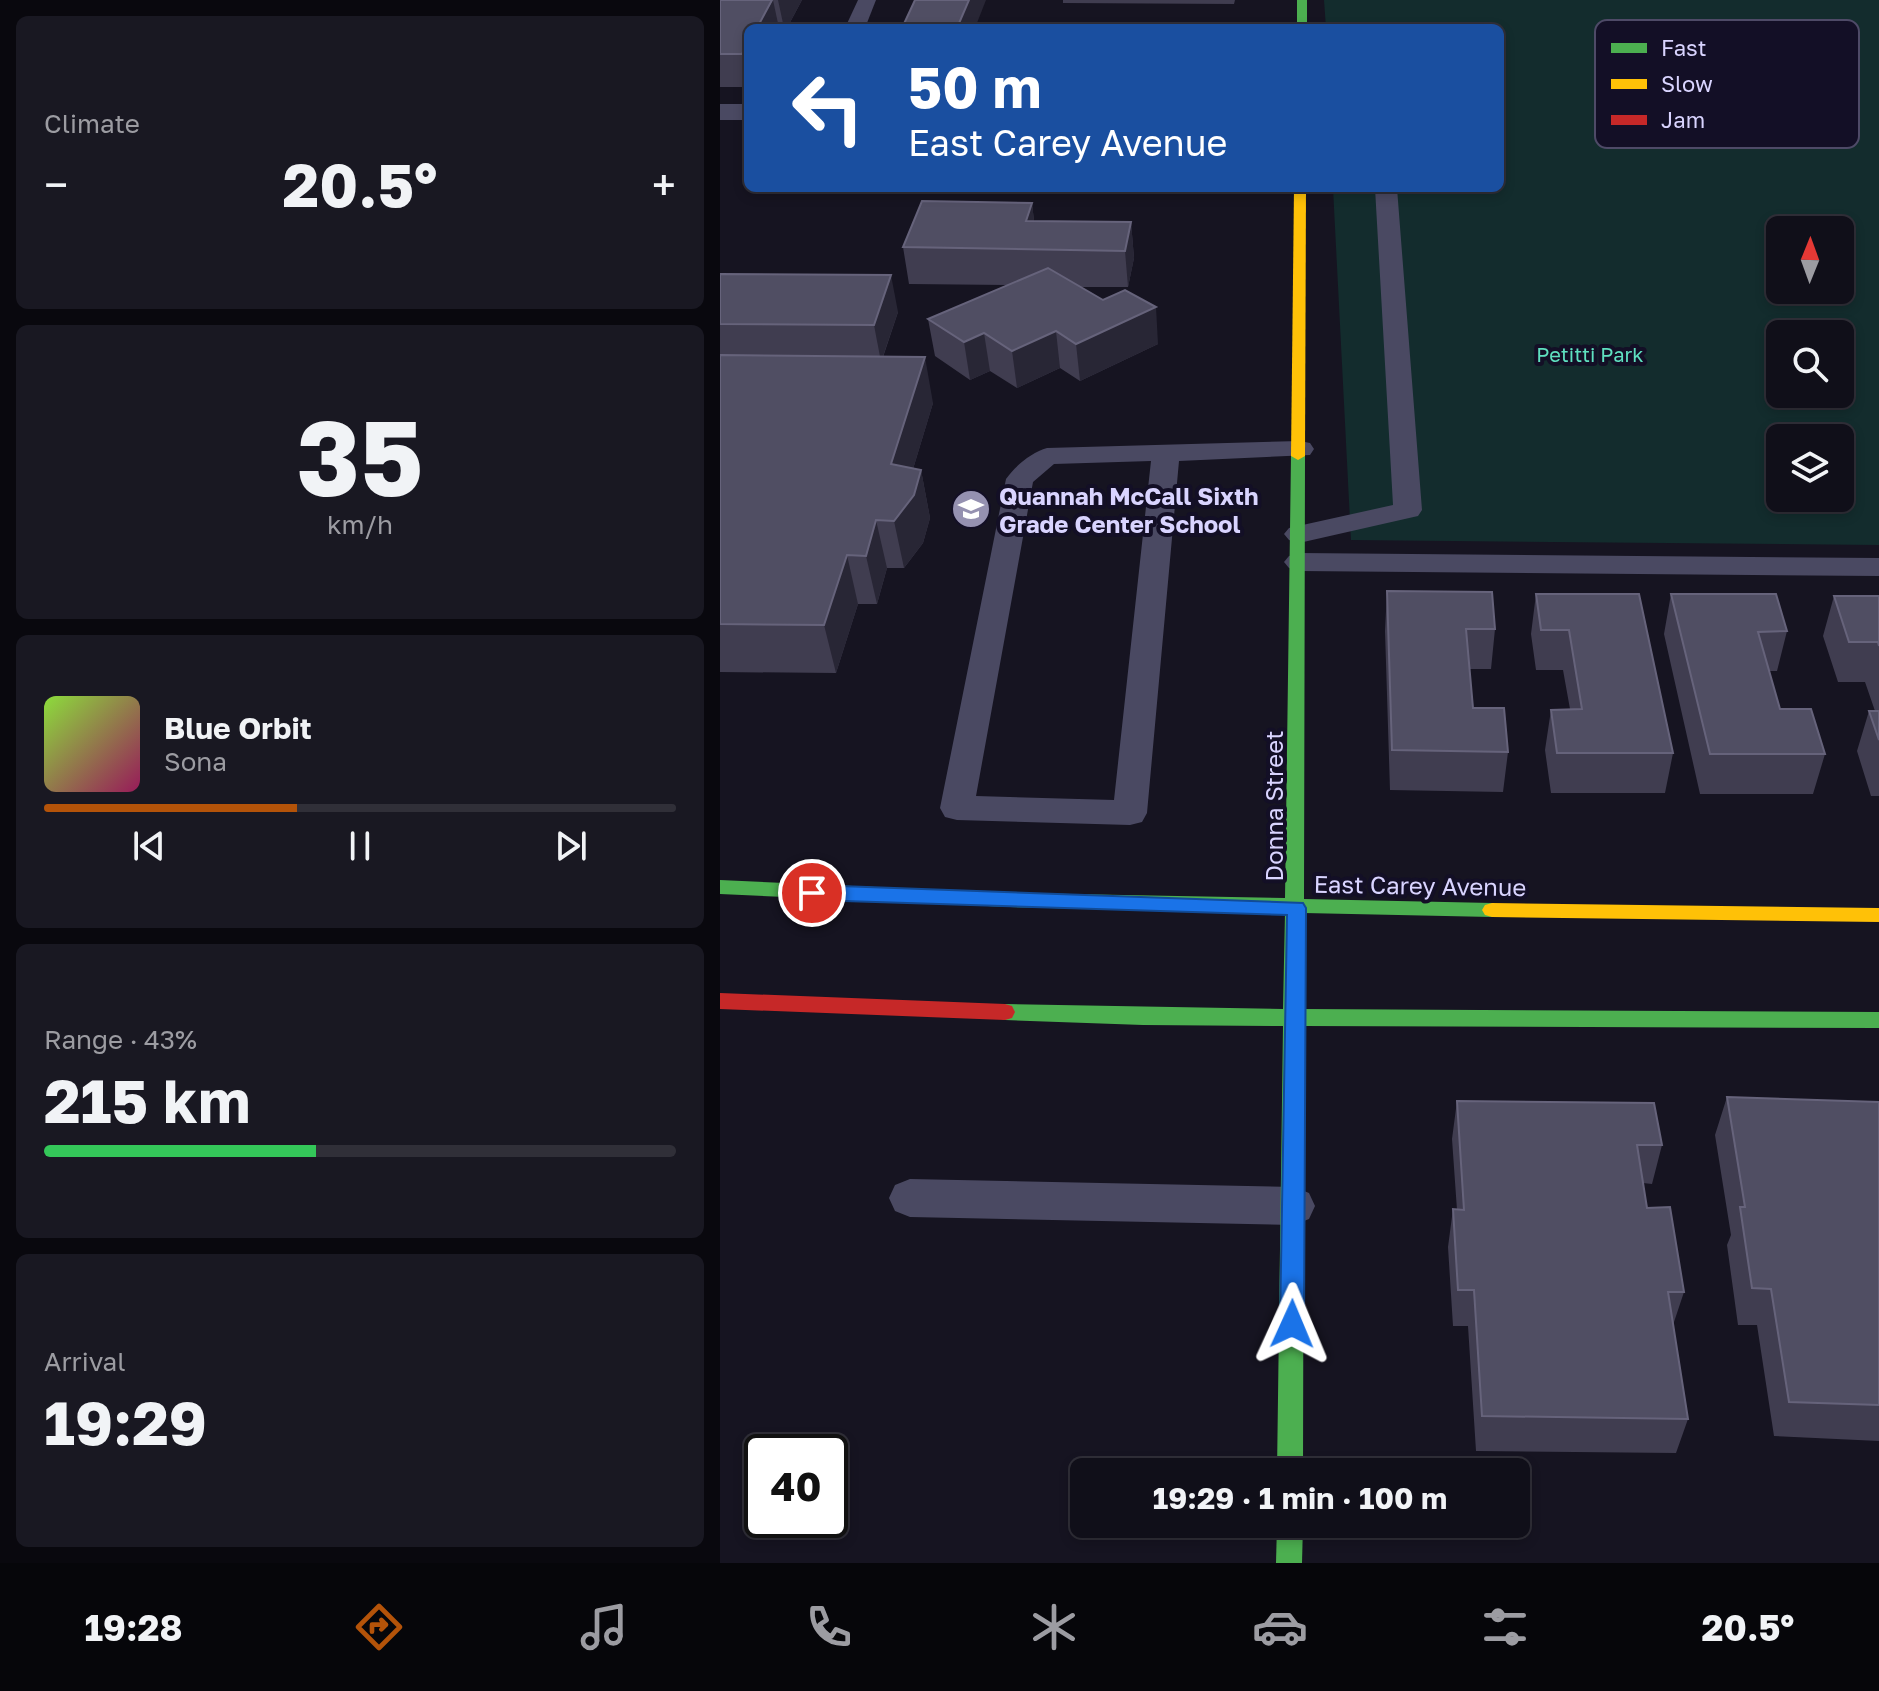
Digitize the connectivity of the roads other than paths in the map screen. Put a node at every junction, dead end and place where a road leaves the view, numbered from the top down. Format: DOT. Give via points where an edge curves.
graph roads {
  1 [pos="867,0"];
  2 [pos="1302,0"];
  3 [pos="857,24"];
  4 [pos="1302,24"];
  5 [pos="720,112"];
  6 [pos="744,112"];
  7 [pos="1300,192"];
  8 [pos="1386,192"];
  9 [pos="1300,449"];
  10 [pos="1166,453"];
  11 [pos="1299,548"];
  12 [pos="1879,567"];
  13 [pos="720,887"];
  14 [pos="1296,908"];
  15 [pos="1879,915"];
  16 [pos="720,1001"];
  17 [pos="1295,1016"];
  18 [pos="1879,1020"];
  19 [pos="910,1198"];
  20 [pos="1294,1206"];
  21 [pos="1290,1458"];
  22 [pos="1290,1538"];
  23 [pos="1289,1563"];
  1 -- 3 [label="lane"];
  2 -- 4 [label="street"];
  5 -- 6 [label="street"];
  7 -- 9 [label="street, Donna Street"];
  8 -- 11 [label="lane" via="1408,510"];
  9 -- 10 [label="lane"];
  9 -- 11 [label="street, Donna Street"];
  10 -- 10 [label="lane" via="1047,456 1020,479 957,808 1130,813"];
  11 -- 12 [label="lane"];
  11 -- 14 [label="street, Donna Street"];
  13 -- 14 [label="street, East Carey Avenue"];
  14 -- 15 [label="street, East Carey Avenue"];
  14 -- 17 [label="street, Donna Street"];
  16 -- 17 [label="street" via="1143,1017"];
  17 -- 18 [label="street"];
  17 -- 20 [label="street, Donna Street"];
  19 -- 20 [label="lane"];
  20 -- 21 [label="street, Donna Street"];
  22 -- 23 [label="street"];
}
